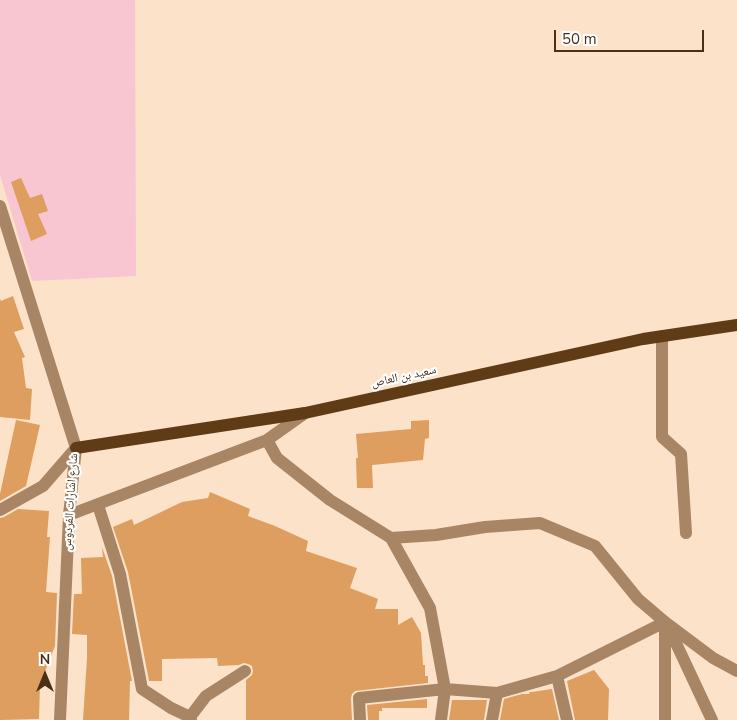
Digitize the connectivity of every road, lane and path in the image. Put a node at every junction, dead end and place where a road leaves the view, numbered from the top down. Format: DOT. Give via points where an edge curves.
graph roads {
  1 [pos="0,206"];
  2 [pos="737,325"];
  3 [pos="662,336"];
  4 [pos="304,413"];
  5 [pos="267,440"];
  6 [pos="76,448"];
  7 [pos="98,505"];
  8 [pos="0,510"];
  9 [pos="69,515"];
  10 [pos="686,533"];
  11 [pos="391,538"];
  12 [pos="666,622"];
  13 [pos="245,671"];
  14 [pos="737,671"];
  15 [pos="558,676"];
  16 [pos="445,689"];
  17 [pos="497,693"];
  18 [pos="191,719"];
  19 [pos="60,720"];
  20 [pos="360,720"];
  21 [pos="441,720"];
  22 [pos="492,720"];
  23 [pos="568,720"];
  24 [pos="665,720"];
  25 [pos="712,720"];
  1 -- 6 [label="street, شارع اشارات الفردوس"];
  2 -- 3 [label="main road, سعيد بن العاص"];
  3 -- 4 [label="main road, سعيد بن العاص"];
  3 -- 10 [label="street" via="662,437 682,454"];
  4 -- 5 [label="street"];
  4 -- 6 [label="main road, سعيد بن العاص"];
  5 -- 7 [label="street"];
  5 -- 11 [label="street" via="277,458 330,500"];
  6 -- 8 [label="street" via="43,486"];
  6 -- 9 [label="street, شارع اشارات الفردوس"];
  7 -- 9 [label="street"];
  7 -- 18 [label="street" via="120,574 142,689"];
  9 -- 19 [label="street, شارع اشارات الفردوس"];
  11 -- 12 [label="street" via="540,523 595,546 638,599"];
  11 -- 16 [label="street" via="430,608"];
  12 -- 14 [label="street" via="713,658"];
  12 -- 15 [label="street"];
  12 -- 24 [label="street"];
  12 -- 25 [label="street"];
  13 -- 18 [label="street" via="206,696"];
  15 -- 17 [label="street"];
  15 -- 23 [label="street"];
  16 -- 17 [label="street"];
  16 -- 20 [label="street" via="359,698"];
  16 -- 21 [label="street"];
  17 -- 22 [label="street"];
}
